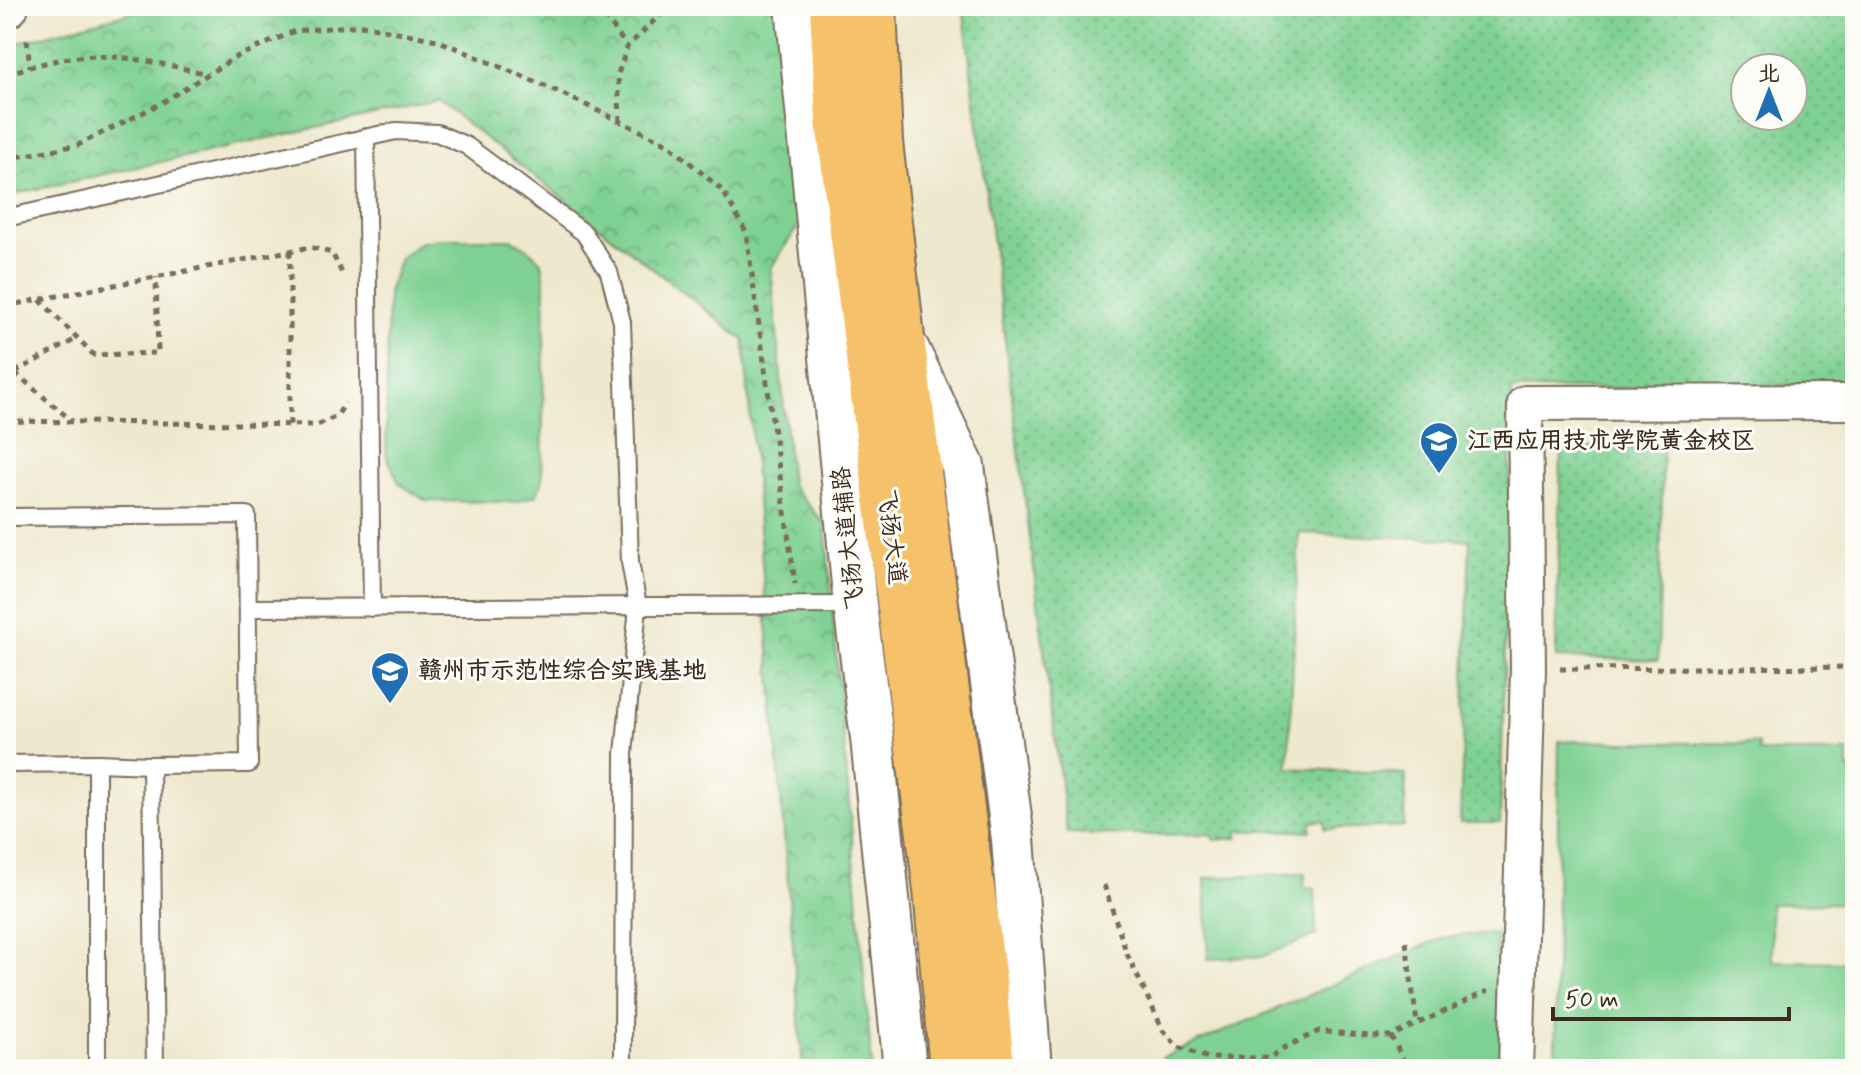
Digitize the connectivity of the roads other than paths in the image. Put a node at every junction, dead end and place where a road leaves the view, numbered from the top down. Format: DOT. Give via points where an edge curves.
graph roads {
  1 [pos="797,6"];
  2 [pos="832,6"];
  3 [pos="874,6"];
  4 [pos="366,137"];
  5 [pos="6,218"];
  6 [pos="902,338"];
  7 [pos="1855,402"];
  8 [pos="6,517"];
  9 [pos="855,605"];
  10 [pos="638,606"];
  11 [pos="248,608"];
  12 [pos="372,608"];
  13 [pos="97,763"];
  14 [pos="6,764"];
  15 [pos="151,765"];
  16 [pos="1013,839"];
  17 [pos="984,981"];
  18 [pos="97,1069"];
  19 [pos="155,1069"];
  20 [pos="623,1069"];
  21 [pos="905,1069"];
  22 [pos="952,1069"];
  23 [pos="992,1069"];
  24 [pos="1030,1069"];
  25 [pos="1516,1069"];
  1 -- 9 [label="street, 飞扬大道辅路"];
  2 -- 22 [label="main road, 飞扬大道" via="838,121 936,890"];
  3 -- 6 [label="main road, 飞扬大道" via="880,142"];
  4 -- 5 [label="lane"];
  4 -- 10 [label="lane" via="396,131 437,133 467,146 584,233 609,272 622,322 630,562"];
  4 -- 12 [label="lane"];
  6 -- 16 [label="street" via="963,466"];
  6 -- 17 [label="main road, 飞扬大道"];
  7 -- 25 [label="street" via="1525,403 1528,669"];
  8 -- 11 [label="lane" via="247,515"];
  9 -- 10 [label="lane"];
  9 -- 21 [label="street, 飞扬大道辅路"];
  10 -- 12 [label="lane"];
  10 -- 20 [label="lane" via="624,754"];
  11 -- 12 [label="lane"];
  11 -- 15 [label="lane" via="249,764"];
  13 -- 14 [label="lane"];
  13 -- 15 [label="lane"];
  13 -- 18 [label="lane"];
  15 -- 19 [label="lane"];
  16 -- 17 [label="street"];
  16 -- 24 [label="street"];
  17 -- 23 [label="main road, 飞扬大道"];
}
